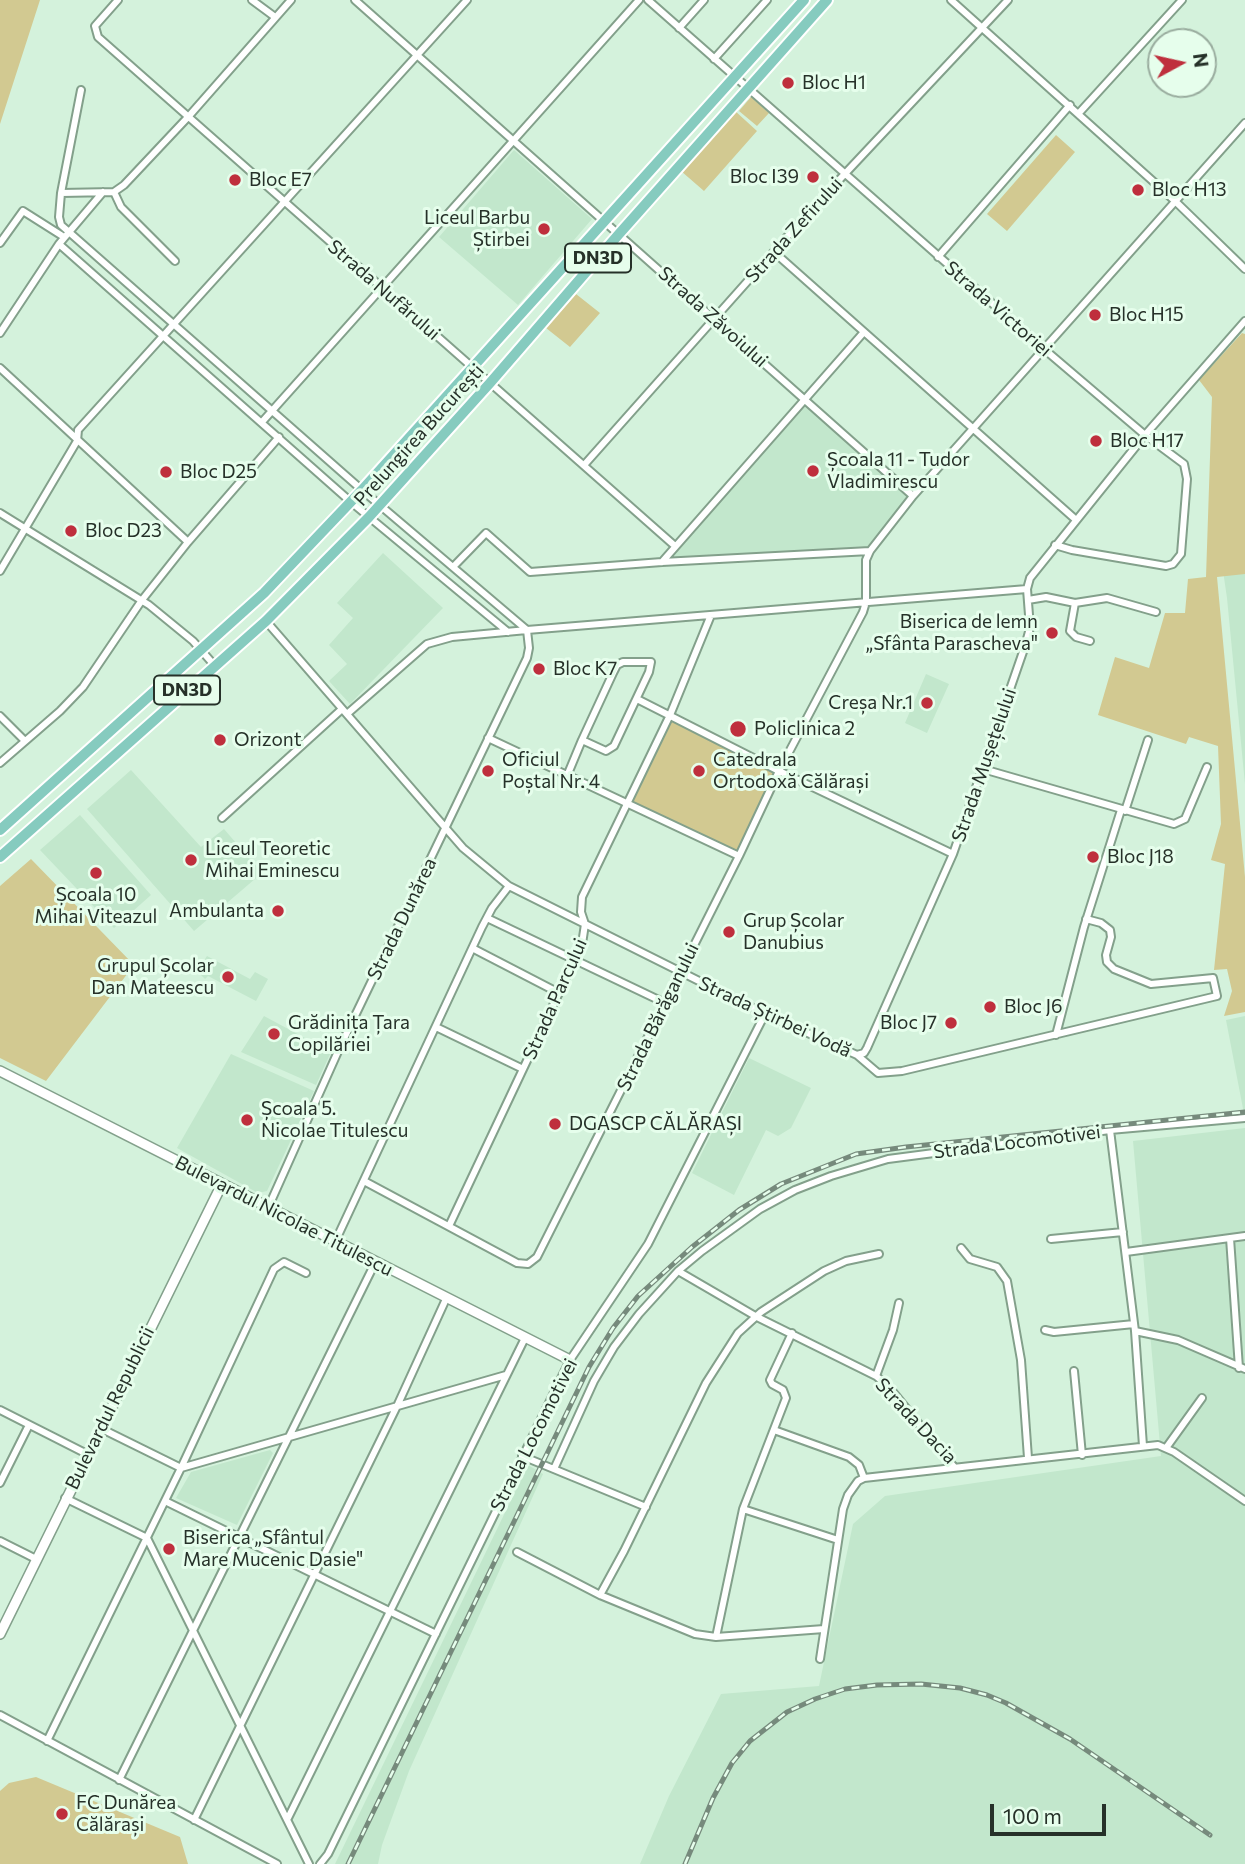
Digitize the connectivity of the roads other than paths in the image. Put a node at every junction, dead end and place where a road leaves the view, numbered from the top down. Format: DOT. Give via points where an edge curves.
graph roads {
  1 [pos="118,0"];
  2 [pos="253,0"];
  3 [pos="291,0"];
  4 [pos="355,0"];
  5 [pos="467,0"];
  6 [pos="639,0"];
  7 [pos="648,0"];
  8 [pos="705,0"];
  9 [pos="766,0"];
  10 [pos="804,0"];
  11 [pos="827,0"];
  12 [pos="951,0"];
  13 [pos="1007,0"];
  14 [pos="1182,0"];
  15 [pos="275,17"];
  16 [pos="679,28"];
  17 [pos="982,28"];
  18 [pos="417,55"];
  19 [pos="714,59"];
  20 [pos="734,76"];
  21 [pos="749,88"];
  22 [pos="81,90"];
  23 [pos="1070,105"];
  24 [pos="1079,113"];
  25 [pos="188,116"];
  26 [pos="1245,123"];
  27 [pos="512,141"];
  28 [pos="844,174"];
  29 [pos="103,192"];
  30 [pos="114,192"];
  31 [pos="61,193"];
  32 [pos="1175,201"];
  33 [pos="285,203"];
  34 [pos="603,221"];
  35 [pos="70,231"];
  36 [pos="619,234"];
  37 [pos="61,241"];
  38 [pos="0,243"];
  39 [pos="774,252"];
  40 [pos="938,257"];
  41 [pos="175,261"];
  42 [pos="1245,269"];
  43 [pos="381,288"];
  44 [pos="715,319"];
  45 [pos="1244,323"];
  46 [pos="174,324"];
  47 [pos="864,332"];
  48 [pos="0,333"];
  49 [pos="164,335"];
  50 [pos="1044,349"];
  51 [pos="0,368"];
  52 [pos="472,368"];
  53 [pos="490,383"];
  54 [pos="804,399"];
  55 [pos="272,411"];
  56 [pos="262,422"];
  57 [pos="974,429"];
  58 [pos="1145,435"];
  59 [pos="279,438"];
  60 [pos="77,441"];
  61 [pos="585,464"];
  62 [pos="362,490"];
  63 [pos="913,496"];
  64 [pos="351,502"];
  65 [pos="380,505"];
  66 [pos="0,513"];
  67 [pos="369,517"];
  68 [pos="1074,519"];
  69 [pos="26,529"];
  70 [pos="188,542"];
  71 [pos="1055,545"];
  72 [pos="675,546"];
  73 [pos="870,551"];
  74 [pos="662,562"];
  75 [pos="453,567"];
  76 [pos="0,571"];
  77 [pos="1027,589"];
  78 [pos="142,600"];
  79 [pos="1028,600"];
  80 [pos="866,602"];
  81 [pos="1075,603"];
  82 [pos="1156,612"];
  83 [pos="711,615"];
  84 [pos="266,621"];
  85 [pos="527,630"];
  86 [pos="508,632"];
  87 [pos="1090,641"];
  88 [pos="202,650"];
  89 [pos="215,666"];
  90 [pos="637,699"];
  91 [pos="344,712"];
  92 [pos="670,715"];
  93 [pos="0,716"];
  94 [pos="488,738"];
  95 [pos="582,740"];
  96 [pos="1148,740"];
  97 [pos="24,741"];
  98 [pos="0,763"];
  99 [pos="1207,767"];
  100 [pos="983,769"];
  101 [pos="779,771"];
  102 [pos="566,776"];
  103 [pos="627,805"];
  104 [pos="1123,811"];
  105 [pos="222,818"];
  106 [pos="447,829"];
  107 [pos="0,830"];
  108 [pos="953,854"];
  109 [pos="739,856"];
  110 [pos="0,857"];
  111 [pos="509,886"];
  112 [pos="487,918"];
  113 [pos="1086,919"];
  114 [pos="585,924"];
  115 [pos="474,949"];
  116 [pos="575,960"];
  117 [pos="681,972"];
  118 [pos="559,993"];
  119 [pos="665,1003"];
  120 [pos="765,1014"];
  121 [pos="436,1027"];
  122 [pos="1056,1035"];
  123 [pos="857,1055"];
  124 [pos="523,1069"];
  125 [pos="0,1071"];
  126 [pos="1245,1118"];
  127 [pos="1110,1130"];
  128 [pos="364,1181"];
  129 [pos="222,1184"];
  130 [pos="268,1208"];
  131 [pos="449,1226"];
  132 [pos="1123,1232"];
  133 [pos="1245,1236"];
  134 [pos="1230,1238"];
  135 [pos="1051,1239"];
  136 [pos="335,1242"];
  137 [pos="961,1248"];
  138 [pos="1126,1252"];
  139 [pos="880,1254"];
  140 [pos="375,1263"];
  141 [pos="678,1271"];
  142 [pos="306,1273"];
  143 [pos="446,1299"];
  144 [pos="899,1303"];
  145 [pos="757,1317"];
  146 [pos="1135,1327"];
  147 [pos="1045,1330"];
  148 [pos="792,1333"];
  149 [pos="525,1338"];
  150 [pos="570,1360"];
  151 [pos="1242,1368"];
  152 [pos="1074,1371"];
  153 [pos="506,1374"];
  154 [pos="876,1377"];
  155 [pos="1202,1398"];
  156 [pos="398,1404"];
  157 [pos="0,1410"];
  158 [pos="29,1425"];
  159 [pos="100,1428"];
  160 [pos="774,1430"];
  161 [pos="289,1437"];
  162 [pos="1143,1446"];
  163 [pos="1166,1448"];
  164 [pos="87,1454"];
  165 [pos="1082,1454"];
  166 [pos="522,1455"];
  167 [pos="1028,1458"];
  168 [pos="954,1467"];
  169 [pos="181,1468"];
  170 [pos="554,1469"];
  171 [pos="864,1478"];
  172 [pos="0,1483"];
  173 [pos="65,1498"];
  174 [pos="164,1501"];
  175 [pos="1245,1502"];
  176 [pos="646,1507"];
  177 [pos="743,1509"];
  178 [pos="239,1537"];
  179 [pos="147,1538"];
  180 [pos="838,1540"];
  181 [pos="0,1541"];
  182 [pos="517,1552"];
  183 [pos="36,1559"];
  184 [pos="314,1575"];
  185 [pos="600,1595"];
  186 [pos="389,1612"];
  187 [pos="824,1629"];
  188 [pos="193,1632"];
  189 [pos="0,1634"];
  190 [pos="436,1634"];
  191 [pos="716,1637"];
  192 [pos="820,1659"];
  193 [pos="0,1715"];
  194 [pos="240,1726"];
  195 [pos="47,1741"];
  196 [pos="119,1780"];
  197 [pos="288,1818"];
  198 [pos="194,1820"];
  199 [pos="277,1864"];
  200 [pos="309,1864"];
  201 [pos="320,1864"];
  1 -- 25 [label="street, Strada Nufărului" via="95,26 95,32"];
  2 -- 15 [label="street"];
  3 -- 15 [label="street"];
  4 -- 18 [label="street, Strada Zăvoiului"];
  5 -- 18 [label="street"];
  6 -- 27 [label="street"];
  7 -- 16 [label="street, Strada Victoriei"];
  8 -- 16 [label="street"];
  9 -- 19 [label="street"];
  10 -- 20 [label="main road, Prelungirea București / DN3D"];
  11 -- 21 [label="main road, Prelungirea București / DN3D"];
  12 -- 17 [label="street"];
  13 -- 17 [label="street, Strada Zefirului"];
  14 -- 24 [label="street"];
  15 -- 25 [label="street"];
  16 -- 19 [label="street, Strada Victoriei"];
  17 -- 23 [label="street"];
  17 -- 28 [label="street, Strada Zefirului"];
  18 -- 27 [label="street, Strada Zăvoiului"];
  18 -- 33 [label="street"];
  19 -- 20 [label="street, Strada Victoriei"];
  20 -- 21 [label="street, Strada Victoriei"];
  20 -- 34 [label="main road, Prelungirea București / DN3D"];
  21 -- 28 [label="street, Strada Victoriei"];
  21 -- 36 [label="main road, Prelungirea București / DN3D"];
  22 -- 31 [label="street"];
  23 -- 24 [label="street"];
  23 -- 40 [label="street"];
  24 -- 32 [label="street"];
  25 -- 30 [label="street"];
  25 -- 33 [label="street, Strada Nufărului"];
  26 -- 32 [label="street"];
  27 -- 34 [label="street, Strada Zăvoiului"];
  27 -- 43 [label="street"];
  28 -- 39 [label="street, Strada Zefirului"];
  28 -- 40 [label="street, Strada Victoriei"];
  29 -- 30 [label="street"];
  29 -- 31 [label="street"];
  29 -- 35 [label="street"];
  30 -- 41 [label="street" via="121,207"];
  31 -- 35 [label="street" via="59,217"];
  32 -- 42 [label="street"];
  32 -- 50 [label="street"];
  33 -- 43 [label="street, Strada Nufărului"];
  33 -- 46 [label="street"];
  34 -- 36 [label="street, Strada Zăvoiului"];
  34 -- 52 [label="main road, Prelungirea București / DN3D"];
  35 -- 37 [label="street"];
  35 -- 46 [label="street"];
  36 -- 44 [label="street, Strada Zăvoiului"];
  36 -- 53 [label="main road, Prelungirea București / DN3D"];
  37 -- 38 [label="street" via="23,211"];
  37 -- 48 [label="street"];
  37 -- 49 [label="street"];
  39 -- 44 [label="street, Strada Zefirului"];
  39 -- 47 [label="street"];
  40 -- 50 [label="street, Strada Victoriei"];
  43 -- 52 [label="street, Strada Nufărului"];
  43 -- 55 [label="street"];
  44 -- 54 [label="street, Strada Zăvoiului"];
  44 -- 61 [label="street, Strada Zefirului"];
  45 -- 58 [label="street"];
  46 -- 49 [label="street"];
  46 -- 55 [label="street"];
  47 -- 54 [label="street"];
  47 -- 57 [label="street"];
  49 -- 56 [label="street"];
  49 -- 60 [label="street" via="78,430"];
  50 -- 57 [label="street"];
  50 -- 58 [label="street, Strada Victoriei"];
  51 -- 60 [label="street"];
  52 -- 53 [label="street, Strada Nufărului"];
  52 -- 62 [label="main road, Prelungirea București / DN3D"];
  53 -- 61 [label="street, Strada Nufărului"];
  53 -- 65 [label="main road, Prelungirea București / DN3D"];
  54 -- 63 [label="street, Strada Zăvoiului"];
  54 -- 72 [label="street"];
  55 -- 56 [label="street"];
  55 -- 62 [label="street"];
  56 -- 59 [label="street"];
  57 -- 63 [label="street"];
  57 -- 68 [label="street"];
  58 -- 68 [label="street"];
  58 -- 71 [label="street, Strada Victoriei" via="1179,459 1186,471 1179,559 1166,566"];
  59 -- 64 [label="street"];
  59 -- 70 [label="street"];
  60 -- 69 [label="street"];
  60 -- 70 [label="street"];
  61 -- 72 [label="street, Strada Nufărului"];
  62 -- 64 [label="main road, Prelungirea București / DN3D"];
  62 -- 65 [label="street"];
  63 -- 73 [label="street"];
  64 -- 67 [label="street"];
  64 -- 88 [label="main road, Prelungirea București / DN3D"];
  65 -- 67 [label="main road, Prelungirea București / DN3D"];
  65 -- 75 [label="street"];
  66 -- 69 [label="street"];
  67 -- 84 [label="main road, Prelungirea București / DN3D"];
  67 -- 86 [label="street"];
  68 -- 71 [label="street"];
  69 -- 76 [label="street"];
  69 -- 78 [label="street"];
  70 -- 78 [label="street"];
  71 -- 77 [label="street"];
  72 -- 74 [label="street"];
  73 -- 74 [label="street"];
  73 -- 80 [label="street"];
  74 -- 75 [label="street" via="530,572 486,533"];
  75 -- 85 [label="street"];
  77 -- 79 [label="street, Strada Mușețelului"];
  77 -- 80 [label="street"];
  78 -- 88 [label="street"];
  78 -- 97 [label="street" via="83,687"];
  79 -- 81 [label="street" via="1046,597"];
  79 -- 100 [label="street, Strada Mușețelului" via="1030,628"];
  80 -- 83 [label="street"];
  80 -- 101 [label="street, Strada Bărăganului"];
  81 -- 82 [label="street" via="1107,598"];
  81 -- 87 [label="street" via="1070,631"];
  83 -- 85 [label="street"];
  83 -- 92 [label="street, Strada Parcului"];
  84 -- 89 [label="main road, Prelungirea București / DN3D"];
  84 -- 91 [label="street, Strada Știrbei Vodă"];
  85 -- 86 [label="street"];
  85 -- 94 [label="street, Strada Dunărea" via="527,658"];
  86 -- 91 [label="street" via="428,644"];
  88 -- 89 [label="street"];
  88 -- 107 [label="main road, Prelungirea București / DN3D"];
  89 -- 110 [label="main road, Prelungirea București / DN3D"];
  90 -- 92 [label="street"];
  90 -- 95 [label="street" via="611,750"];
  90 -- 95 [label="street" via="652,665 648,660 617,665"];
  91 -- 105 [label="street"];
  91 -- 106 [label="street, Strada Știrbei Vodă"];
  92 -- 101 [label="street"];
  92 -- 103 [label="street, Strada Parcului"];
  93 -- 97 [label="street"];
  94 -- 102 [label="street"];
  94 -- 106 [label="street, Strada Dunărea"];
  95 -- 102 [label="street"];
  96 -- 104 [label="street"];
  97 -- 98 [label="street"];
  99 -- 104 [label="street" via="1180,822"];
  100 -- 104 [label="street"];
  100 -- 108 [label="street, Strada Mușețelului"];
  101 -- 108 [label="street"];
  101 -- 109 [label="street, Strada Bărăganului"];
  102 -- 103 [label="street"];
  103 -- 109 [label="street"];
  103 -- 114 [label="street, Strada Parcului" via="582,897"];
  104 -- 113 [label="street"];
  106 -- 111 [label="street, Strada Știrbei Vodă"];
  106 -- 130 [label="street, Strada Dunărea" via="340,1047"];
  108 -- 123 [label="street, Strada Mușețelului" via="867,1048"];
  109 -- 117 [label="street, Strada Bărăganului"];
  111 -- 112 [label="street"];
  111 -- 114 [label="street, Strada Știrbei Vodă"];
  112 -- 115 [label="street"];
  112 -- 116 [label="street"];
  113 -- 122 [label="street"];
  113 -- 122 [label="street, Strada Știrbei Vodă" via="1110,930 1106,955 1114,969 1151,984 1213,978 1217,996"];
  114 -- 116 [label="street, Strada Parcului"];
  114 -- 117 [label="street, Strada Știrbei Vodă"];
  115 -- 118 [label="street"];
  115 -- 121 [label="street"];
  116 -- 118 [label="street, Strada Parcului"];
  116 -- 119 [label="street"];
  117 -- 119 [label="street, Strada Bărăganului"];
  117 -- 120 [label="street, Strada Știrbei Vodă"];
  118 -- 124 [label="street, Strada Parcului"];
  119 -- 131 [label="street, Strada Bărăganului" via="533,1262 517,1263"];
  120 -- 123 [label="street, Strada Știrbei Vodă"];
  120 -- 150 [label="street, Strada Locomotivei" via="648,1244"];
  121 -- 124 [label="street"];
  121 -- 128 [label="street"];
  122 -- 123 [label="street, Strada Știrbei Vodă" via="891,1073 878,1073"];
  124 -- 131 [label="street, Strada Parcului"];
  125 -- 129 [label="main road, Bulevardul Nicolae Titulescu"];
  126 -- 127 [label="street, Strada Locomotivei"];
  127 -- 132 [label="street"];
  127 -- 141 [label="street, Strada Locomotivei" via="888,1159 831,1176 760,1209"];
  128 -- 131 [label="street, Strada Bărăganului"];
  128 -- 136 [label="street"];
  129 -- 130 [label="main road, Bulevardul Nicolae Titulescu"];
  129 -- 159 [label="main road, Bulevardul Republicii"];
  130 -- 136 [label="main road, Bulevardul Nicolae Titulescu"];
  132 -- 135 [label="street"];
  132 -- 138 [label="street"];
  133 -- 134 [label="street"];
  134 -- 138 [label="street"];
  134 -- 151 [label="street"];
  136 -- 140 [label="main road, Bulevardul Nicolae Titulescu"];
  137 -- 167 [label="street" via="970,1259 997,1267 1007,1281 1021,1360"];
  138 -- 146 [label="street"];
  139 -- 145 [label="street" via="824,1271"];
  140 -- 143 [label="main road, Bulevardul Nicolae Titulescu"];
  140 -- 161 [label="street"];
  141 -- 145 [label="street, Strada Dacia"];
  141 -- 170 [label="street, Strada Locomotivei" via="614,1347"];
  142 -- 169 [label="street" via="284,1262 274,1269"];
  143 -- 149 [label="main road, Bulevardul Nicolae Titulescu"];
  143 -- 156 [label="street"];
  144 -- 154 [label="street"];
  145 -- 148 [label="street, Strada Dacia"];
  145 -- 176 [label="street" via="738,1333 706,1383"];
  146 -- 147 [label="street"];
  146 -- 151 [label="street" via="1200,1348"];
  146 -- 162 [label="street"];
  148 -- 154 [label="street, Strada Dacia"];
  148 -- 160 [label="street" via="770,1381 786,1398"];
  149 -- 150 [label="main road, Bulevardul Nicolae Titulescu"];
  149 -- 153 [label="street"];
  150 -- 166 [label="street, Strada Locomotivei"];
  152 -- 165 [label="street"];
  153 -- 156 [label="street"];
  153 -- 186 [label="street"];
  154 -- 168 [label="street, Strada Dacia"];
  155 -- 163 [label="street"];
  156 -- 161 [label="street"];
  156 -- 184 [label="street"];
  157 -- 158 [label="street"];
  158 -- 164 [label="street"];
  158 -- 172 [label="street"];
  159 -- 164 [label="main road, Bulevardul Republicii"];
  159 -- 169 [label="street"];
  160 -- 171 [label="street" via="849,1457"];
  160 -- 177 [label="street"];
  161 -- 169 [label="street"];
  161 -- 178 [label="street"];
  162 -- 163 [label="street, Strada Dacia"];
  162 -- 165 [label="street, Strada Dacia"];
  163 -- 175 [label="street, Strada Dacia"];
  164 -- 173 [label="main road, Bulevardul Republicii"];
  165 -- 167 [label="street, Strada Dacia"];
  166 -- 170 [label="street"];
  166 -- 190 [label="street, Strada Locomotivei"];
  167 -- 168 [label="street, Strada Dacia"];
  168 -- 171 [label="street"];
  169 -- 174 [label="street"];
  170 -- 176 [label="street"];
  171 -- 180 [label="street" via="848,1495"];
  173 -- 179 [label="street"];
  173 -- 183 [label="main road, Bulevardul Republicii"];
  174 -- 178 [label="street"];
  174 -- 179 [label="street"];
  176 -- 185 [label="street"];
  177 -- 180 [label="street"];
  177 -- 191 [label="street"];
  178 -- 184 [label="street"];
  178 -- 188 [label="street"];
  179 -- 188 [label="street"];
  179 -- 195 [label="street"];
  180 -- 187 [label="street"];
  181 -- 183 [label="street"];
  182 -- 185 [label="street"];
  183 -- 189 [label="main road, Bulevardul Republicii"];
  184 -- 186 [label="street"];
  184 -- 194 [label="street"];
  185 -- 191 [label="street" via="682,1630"];
  186 -- 190 [label="street"];
  186 -- 197 [label="street"];
  187 -- 191 [label="street"];
  187 -- 192 [label="street"];
  188 -- 194 [label="street"];
  188 -- 196 [label="street"];
  190 -- 201 [label="street, Strada Locomotivei"];
  193 -- 195 [label="street"];
  194 -- 197 [label="street"];
  194 -- 198 [label="street"];
  195 -- 196 [label="street"];
  196 -- 198 [label="street"];
  197 -- 200 [label="street"];
  198 -- 199 [label="street"];
}
